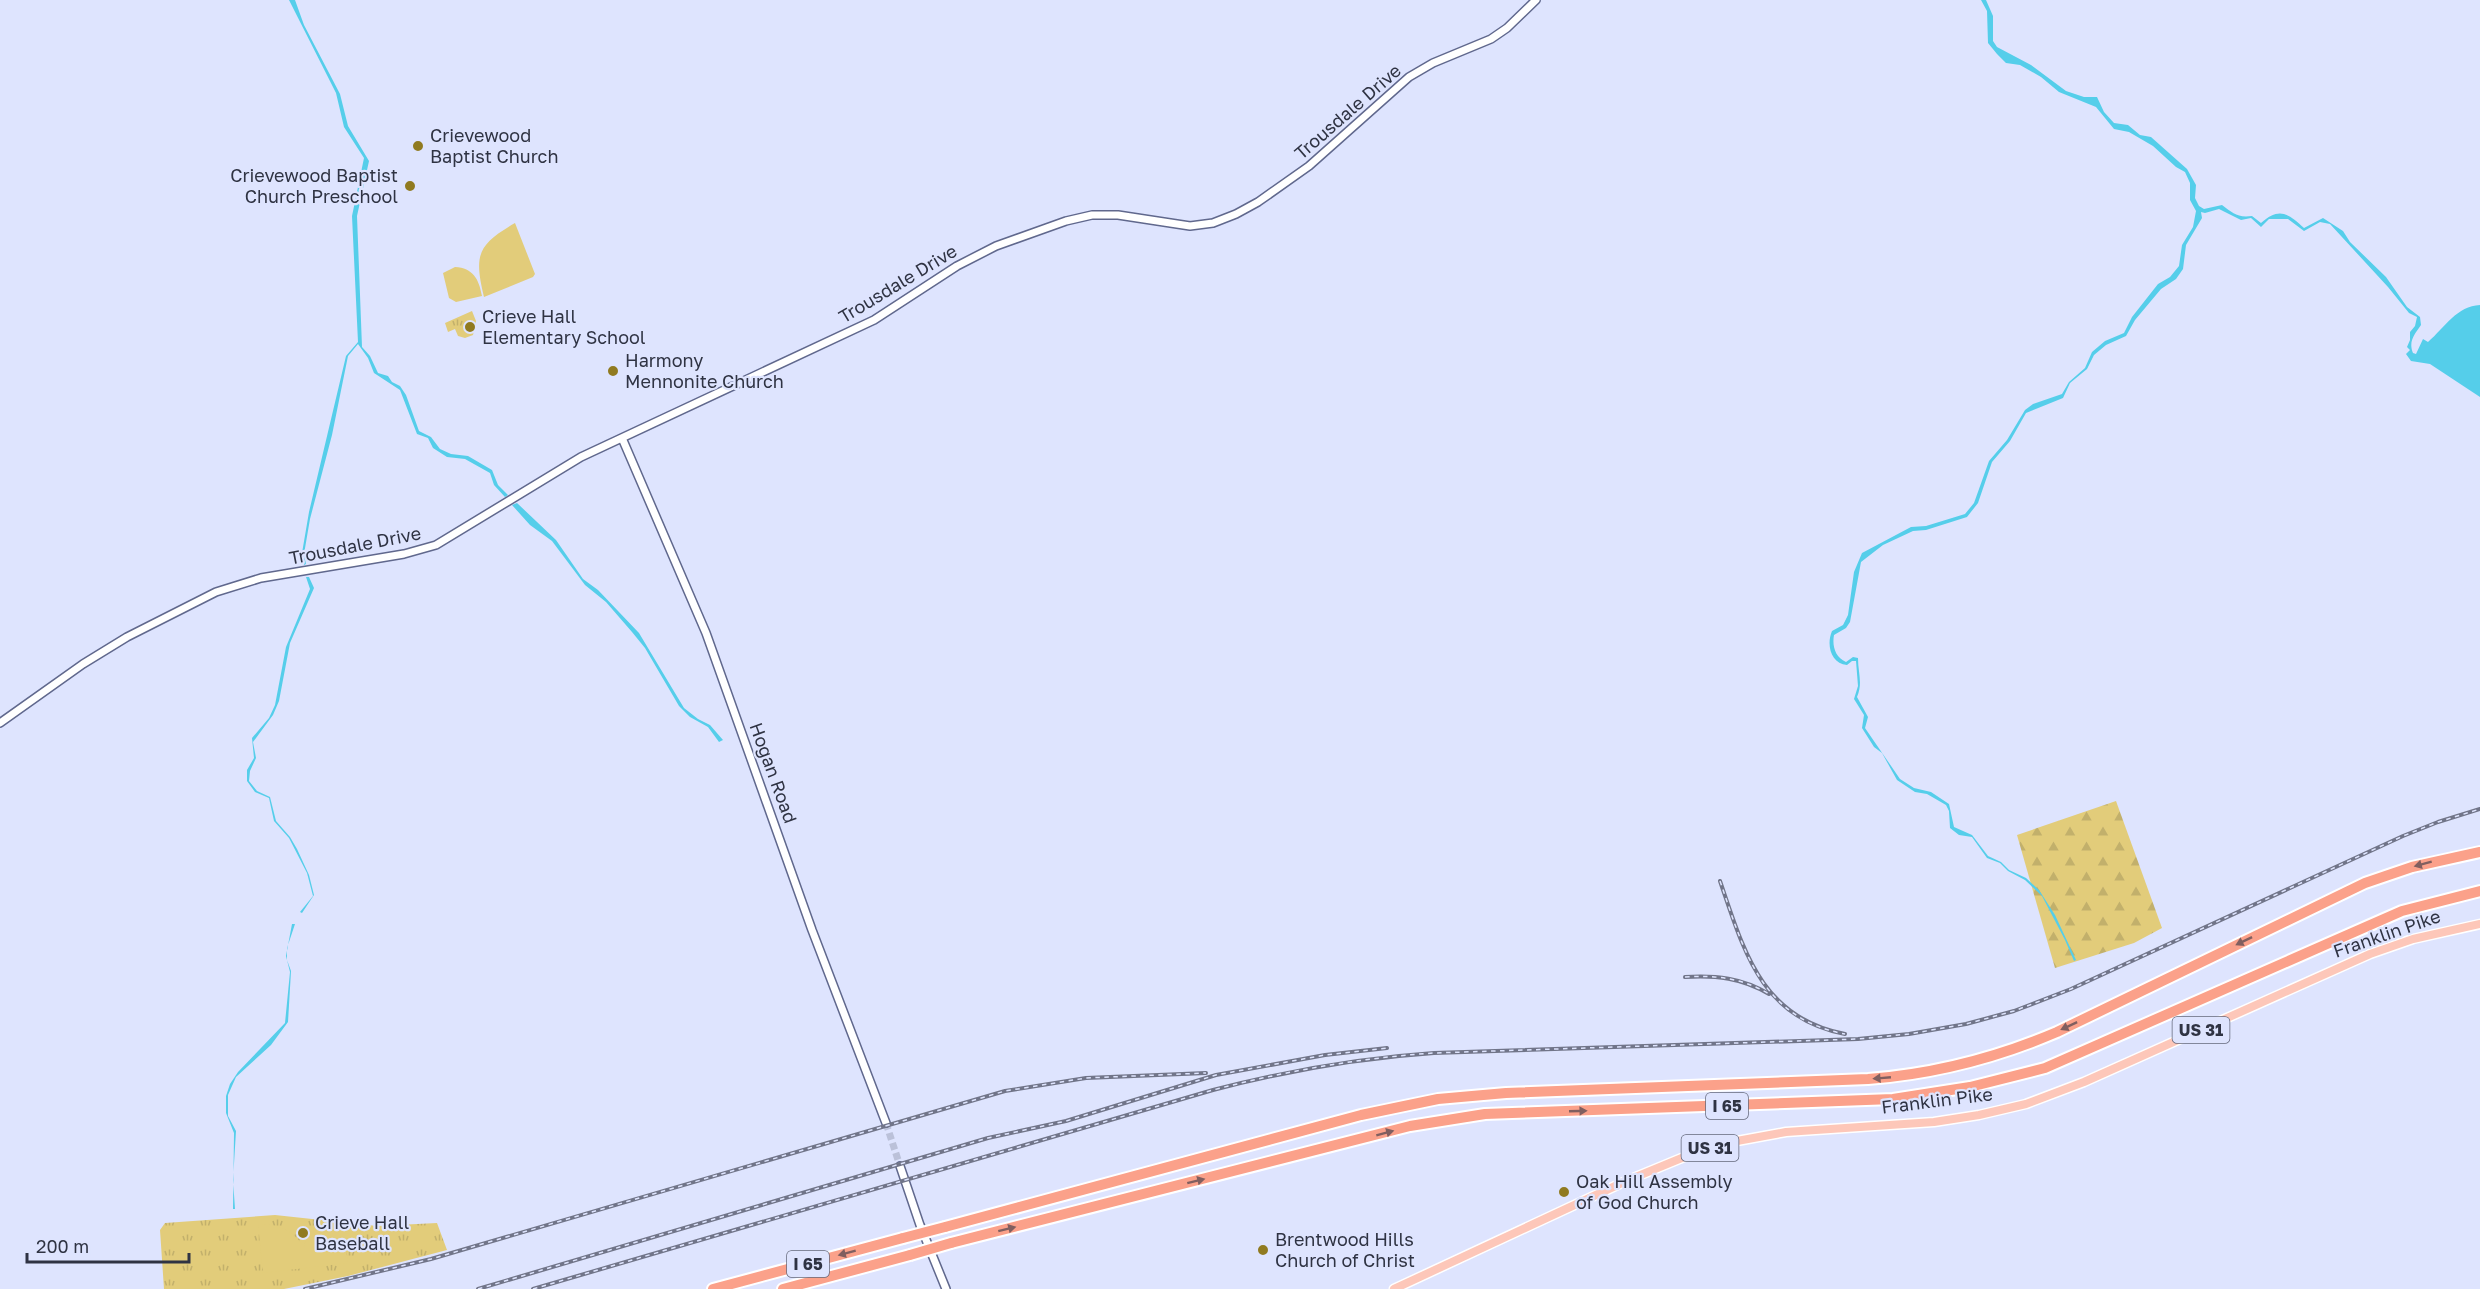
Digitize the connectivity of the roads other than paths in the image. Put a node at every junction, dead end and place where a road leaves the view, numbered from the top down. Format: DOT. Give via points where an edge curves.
graph roads {
  1 [pos="1536,0"];
  2 [pos="622,438"];
  3 [pos="0,723"];
  4 [pos="2480,852"];
  5 [pos="2480,891"];
  6 [pos="2480,924"];
  7 [pos="886,1123"];
  8 [pos="900,1166"];
  9 [pos="713,1289"];
  10 [pos="783,1289"];
  11 [pos="946,1289"];
  12 [pos="1394,1289"];
  1 -- 2 [label="street, Trousdale Drive" via="1495,37 1414,74 1309,166 1236,214 1193,226 1092,215 1020,237 966,261 874,320"];
  2 -- 3 [label="street, Trousdale Drive" via="581,457 434,546 261,578 195,601 90,659"];
  2 -- 7 [label="street, Hogan Road" via="706,633"];
  4 -- 9 [label="highway, I 65, one-way, bridge" via="2412,867 2365,883 2057,1032 1955,1066 1868,1079 1496,1094 1428,1101 1361,1115"];
  10 -- 5 [label="highway, I 65, one-way, bridge" via="1410,1126 1485,1114 1893,1099 1970,1087 2045,1068 2402,911"];
  6 -- 12 [label="main road, Franklin Pike / US 31" via="2413,939 2370,954 2084,1082 2019,1106 1934,1122 1786,1131 1699,1151"];
  8 -- 11 [label="street"];
}
